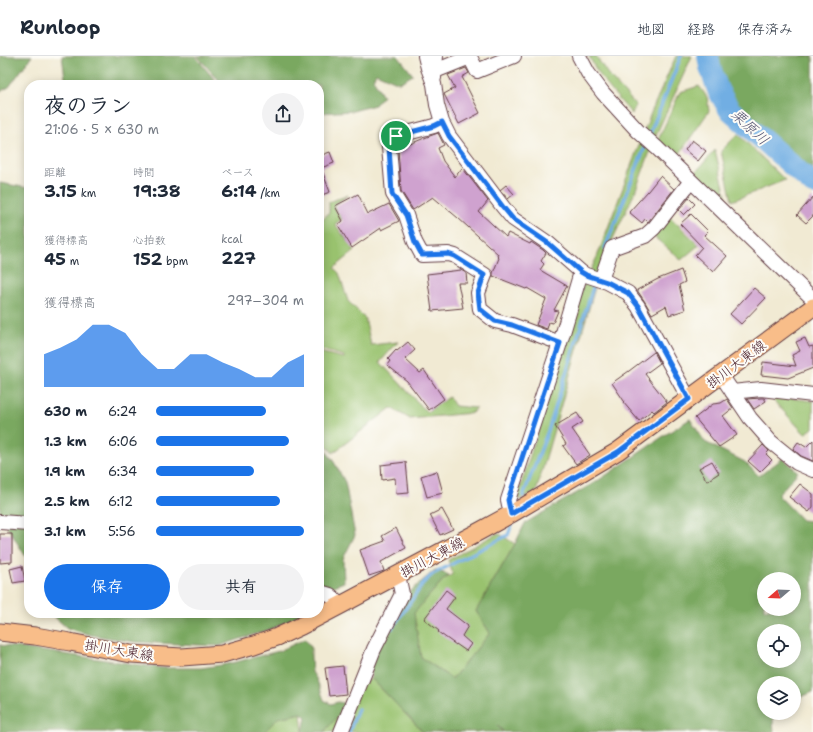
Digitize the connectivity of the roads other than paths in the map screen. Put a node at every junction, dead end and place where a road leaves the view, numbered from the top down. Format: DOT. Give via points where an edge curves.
graph roads {
  1 [pos="425,56"];
  2 [pos="436,56"];
  3 [pos="514,56"];
  4 [pos="579,56"];
  5 [pos="434,78"];
  6 [pos="442,122"];
  7 [pos="691,181"];
  8 [pos="592,277"];
  9 [pos="813,299"];
  10 [pos="813,306"];
  11 [pos="560,343"];
  12 [pos="721,375"];
  13 [pos="732,392"];
  14 [pos="813,395"];
  15 [pos="689,399"];
  16 [pos="813,470"];
  17 [pos="511,514"];
  18 [pos="0,522"];
  19 [pos="24,524"];
  20 [pos="398,575"];
  21 [pos="324,594"];
  22 [pos="341,605"];
  23 [pos="324,614"];
  24 [pos="316,618"];
  25 [pos="0,632"];
  26 [pos="341,732"];
  1 -- 5 [label="street"];
  2 -- 5 [label="street"];
  3 -- 5 [label="street" via="478,71 470,57"];
  4 -- 7 [label="street" via="603,93"];
  5 -- 6 [label="street" via="437,106"];
  6 -- 8 [label="street" via="449,136 513,219"];
  6 -- 11 [label="street" via="396,136 389,147 392,194 406,215 415,242 422,255 448,254 484,275 478,293 480,309 495,321"];
  7 -- 8 [label="street" via="654,228 645,236 612,248"];
  7 -- 9 [label="street"];
  8 -- 11 [label="street"];
  8 -- 15 [label="street" via="628,293 638,306"];
  10 -- 12 [label="main road, 掛川大東線"];
  11 -- 17 [label="street" via="508,500"];
  12 -- 13 [label="street"];
  12 -- 15 [label="main road, 掛川大東線"];
  13 -- 14 [label="street" via="761,389"];
  13 -- 16 [label="street" via="771,442 797,463"];
  15 -- 17 [label="main road, 掛川大東線" via="618,452"];
  17 -- 20 [label="main road, 掛川大東線"];
  18 -- 19 [label="street"];
  20 -- 22 [label="main road, 掛川大東線"];
  20 -- 26 [label="street" via="402,594 374,649"];
  21 -- 22 [label="street"];
  22 -- 23 [label="main road, 掛川大東線"];
  24 -- 25 [label="main road, 掛川大東線" via="254,645 222,654 182,657 131,654"];
}
